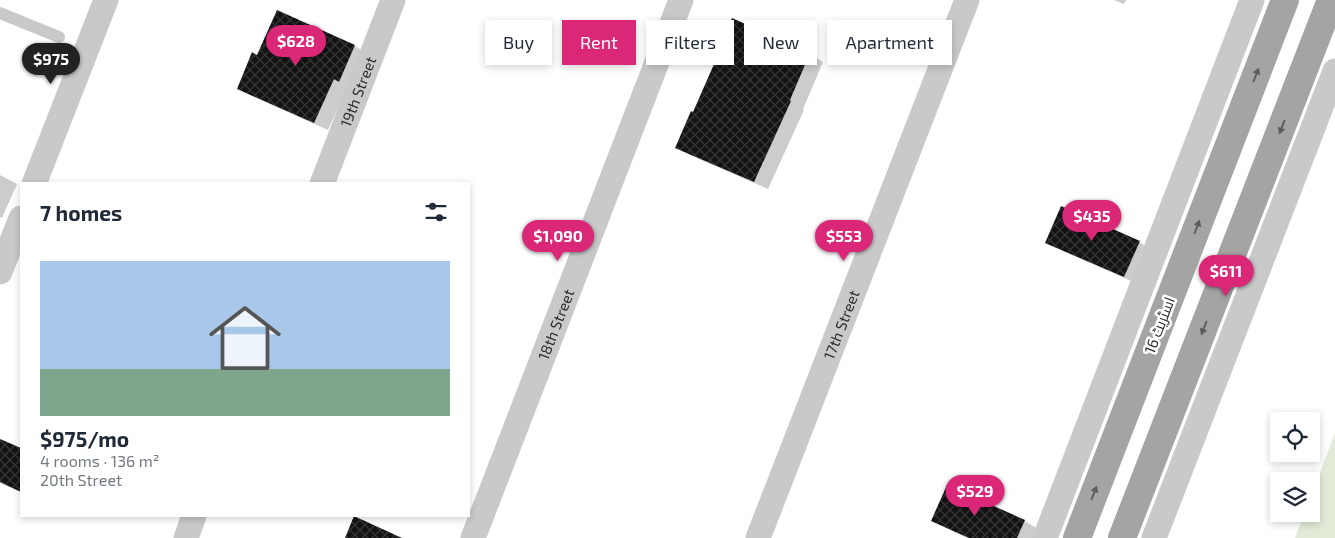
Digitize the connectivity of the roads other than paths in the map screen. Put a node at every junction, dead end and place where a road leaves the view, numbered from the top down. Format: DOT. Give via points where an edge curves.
graph roads {
  1 [pos="106,0"];
  2 [pos="393,0"];
  3 [pos="681,0"];
  4 [pos="967,0"];
  5 [pos="1252,0"];
  6 [pos="1285,0"];
  7 [pos="1331,0"];
  8 [pos="0,13"];
  9 [pos="59,36"];
  10 [pos="1335,71"];
  11 [pos="35,182"];
  12 [pos="323,182"];
  13 [pos="20,221"];
  14 [pos="0,272"];
  15 [pos="194,517"];
  16 [pos="186,538"];
  17 [pos="473,538"];
  18 [pos="758,538"];
  19 [pos="1045,538"];
  20 [pos="1076,538"];
  21 [pos="1122,538"];
  22 [pos="1154,538"];
  1 -- 11 [label="street"];
  2 -- 12 [label="street, 19th Street"];
  3 -- 17 [label="street, 18th Street"];
  4 -- 18 [label="street, 17th Street"];
  5 -- 19 [label="street"];
  20 -- 6 [label="main road, اسٹریٹ 16, one-way"];
  7 -- 21 [label="main road, one-way" via="1324,32"];
  8 -- 9 [label="lane"];
  10 -- 22 [label="street"];
  13 -- 14 [label="street"];
  15 -- 16 [label="street"];
}
